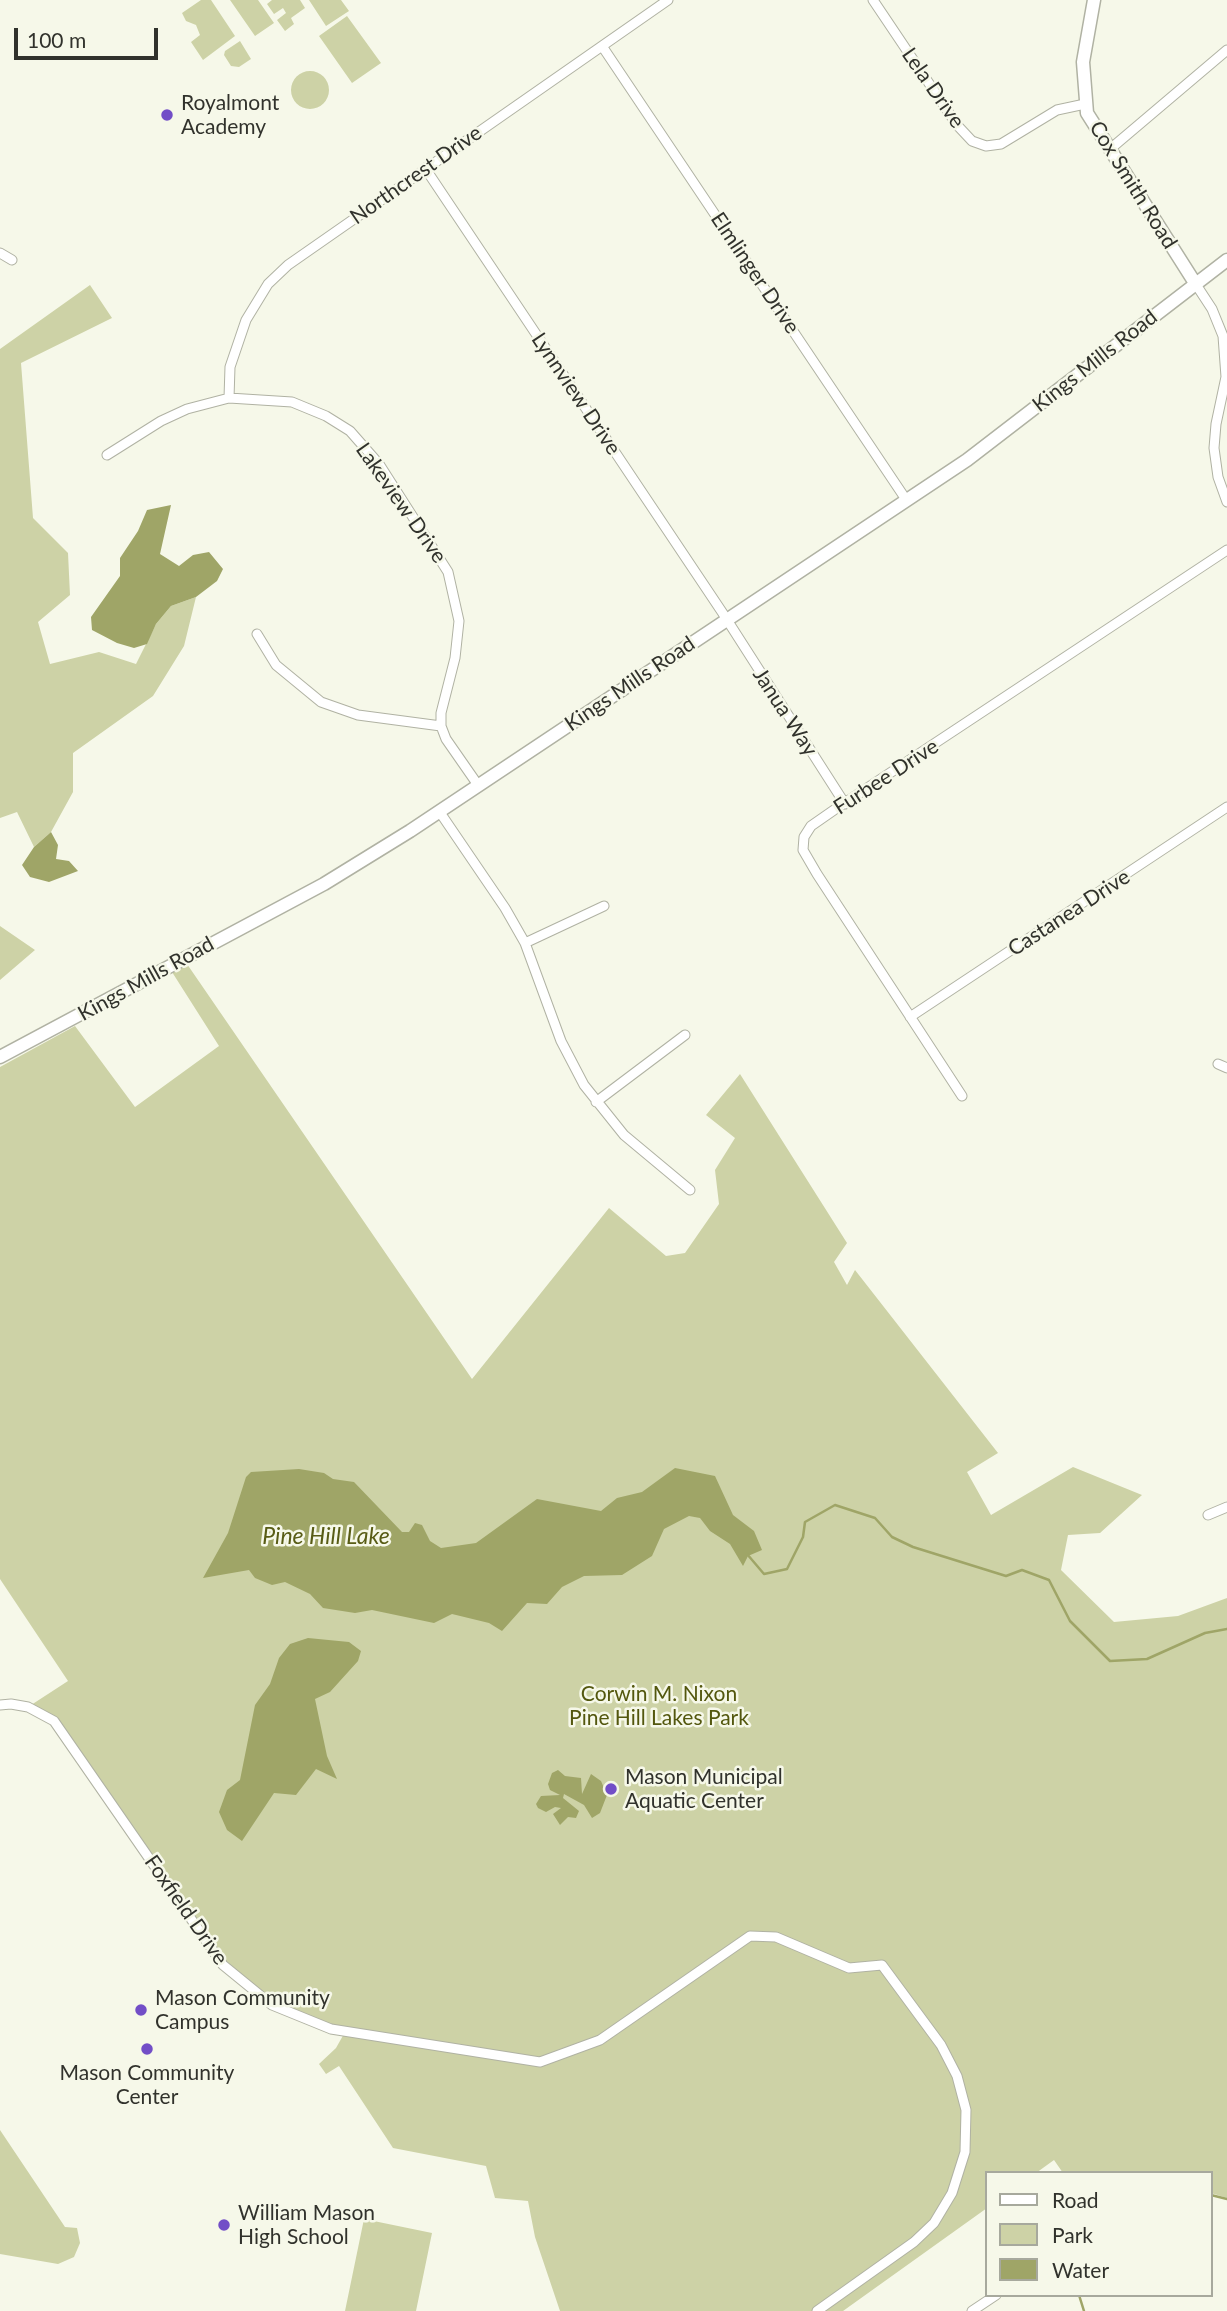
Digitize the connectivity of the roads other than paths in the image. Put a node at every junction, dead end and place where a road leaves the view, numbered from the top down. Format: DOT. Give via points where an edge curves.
graph roads {
  1 [pos="668,0"];
  2 [pos="873,0"];
  3 [pos="1094,0"];
  4 [pos="602,46"];
  5 [pos="1227,50"];
  6 [pos="1085,104"];
  7 [pos="1109,150"];
  8 [pos="425,169"];
  9 [pos="0,253"];
  10 [pos="12,260"];
  11 [pos="1227,260"];
  12 [pos="1195,283"];
  13 [pos="1226,381"];
  14 [pos="229,398"];
  15 [pos="107,455"];
  16 [pos="907,501"];
  17 [pos="1227,502"];
  18 [pos="1227,550"];
  19 [pos="726,620"];
  20 [pos="257,634"];
  21 [pos="441,726"];
  22 [pos="478,785"];
  23 [pos="845,804"];
  24 [pos="1227,807"];
  25 [pos="439,811"];
  26 [pos="604,906"];
  27 [pos="525,943"];
  28 [pos="910,1017"];
  29 [pos="685,1035"];
  30 [pos="0,1057"];
  31 [pos="962,1096"];
  32 [pos="596,1102"];
  33 [pos="690,1190"];
  34 [pos="1227,1507"];
  35 [pos="1208,1515"];
  36 [pos="0,1705"];
  37 [pos="993,2297"];
  38 [pos="817,2311"];
  39 [pos="972,2311"];
  1 -- 4 [label="street, Northcrest Drive"];
  2 -- 6 [label="street, Lela Drive" via="972,141 986,146 1002,144 1057,110"];
  3 -- 6 [label="street, Cox Smith Road" via="1083,62"];
  4 -- 8 [label="street, Northcrest Drive"];
  4 -- 16 [label="street, Elmlinger Drive"];
  5 -- 7 [label="street"];
  6 -- 7 [label="street, Cox Smith Road"];
  7 -- 12 [label="street, Cox Smith Road"];
  8 -- 14 [label="street, Northcrest Drive" via="316,245 268,285 240,333 230,367"];
  8 -- 19 [label="street, Lynnview Drive"];
  9 -- 10 [label="street"];
  11 -- 12 [label="street, Kings Mills Road"];
  12 -- 13 [label="street" via="1223,335"];
  12 -- 16 [label="street, Kings Mills Road" via="967,460"];
  13 -- 17 [label="street" via="1214,448"];
  14 -- 15 [label="street, Lakeview Drive" via="178,412"];
  14 -- 21 [label="street, Lakeview Drive" via="292,402 344,427 379,464 435,547 452,582 459,621"];
  16 -- 19 [label="street, Kings Mills Road"];
  18 -- 23 [label="street, Furbee Drive"];
  19 -- 22 [label="street, Kings Mills Road"];
  19 -- 23 [label="street, Janua Way"];
  20 -- 21 [label="street" via="276,665 321,702 358,715"];
  21 -- 22 [label="street"];
  22 -- 25 [label="street, Kings Mills Road"];
  23 -- 28 [label="street, Furbee Drive" via="811,826 803,850"];
  24 -- 28 [label="street, Castanea Drive"];
  25 -- 27 [label="street"];
  25 -- 30 [label="street, Kings Mills Road" via="324,884"];
  26 -- 27 [label="street"];
  27 -- 32 [label="street" via="570,1060"];
  28 -- 31 [label="street, Furbee Drive"];
  29 -- 32 [label="street"];
  32 -- 33 [label="street" via="624,1135"];
  34 -- 35 [label="street"];
  36 -- 38 [label="street, Foxfield Drive" via="29,1707 54,1721 218,1958 272,2005 331,2029 530,2062 555,2059 590,2046 750,1936 776,1937 849,1968 877,1963 887,1969 957,2076 966,2110 964,2159 942,2211 925,2233"];
  37 -- 39 [label="street"];
}
